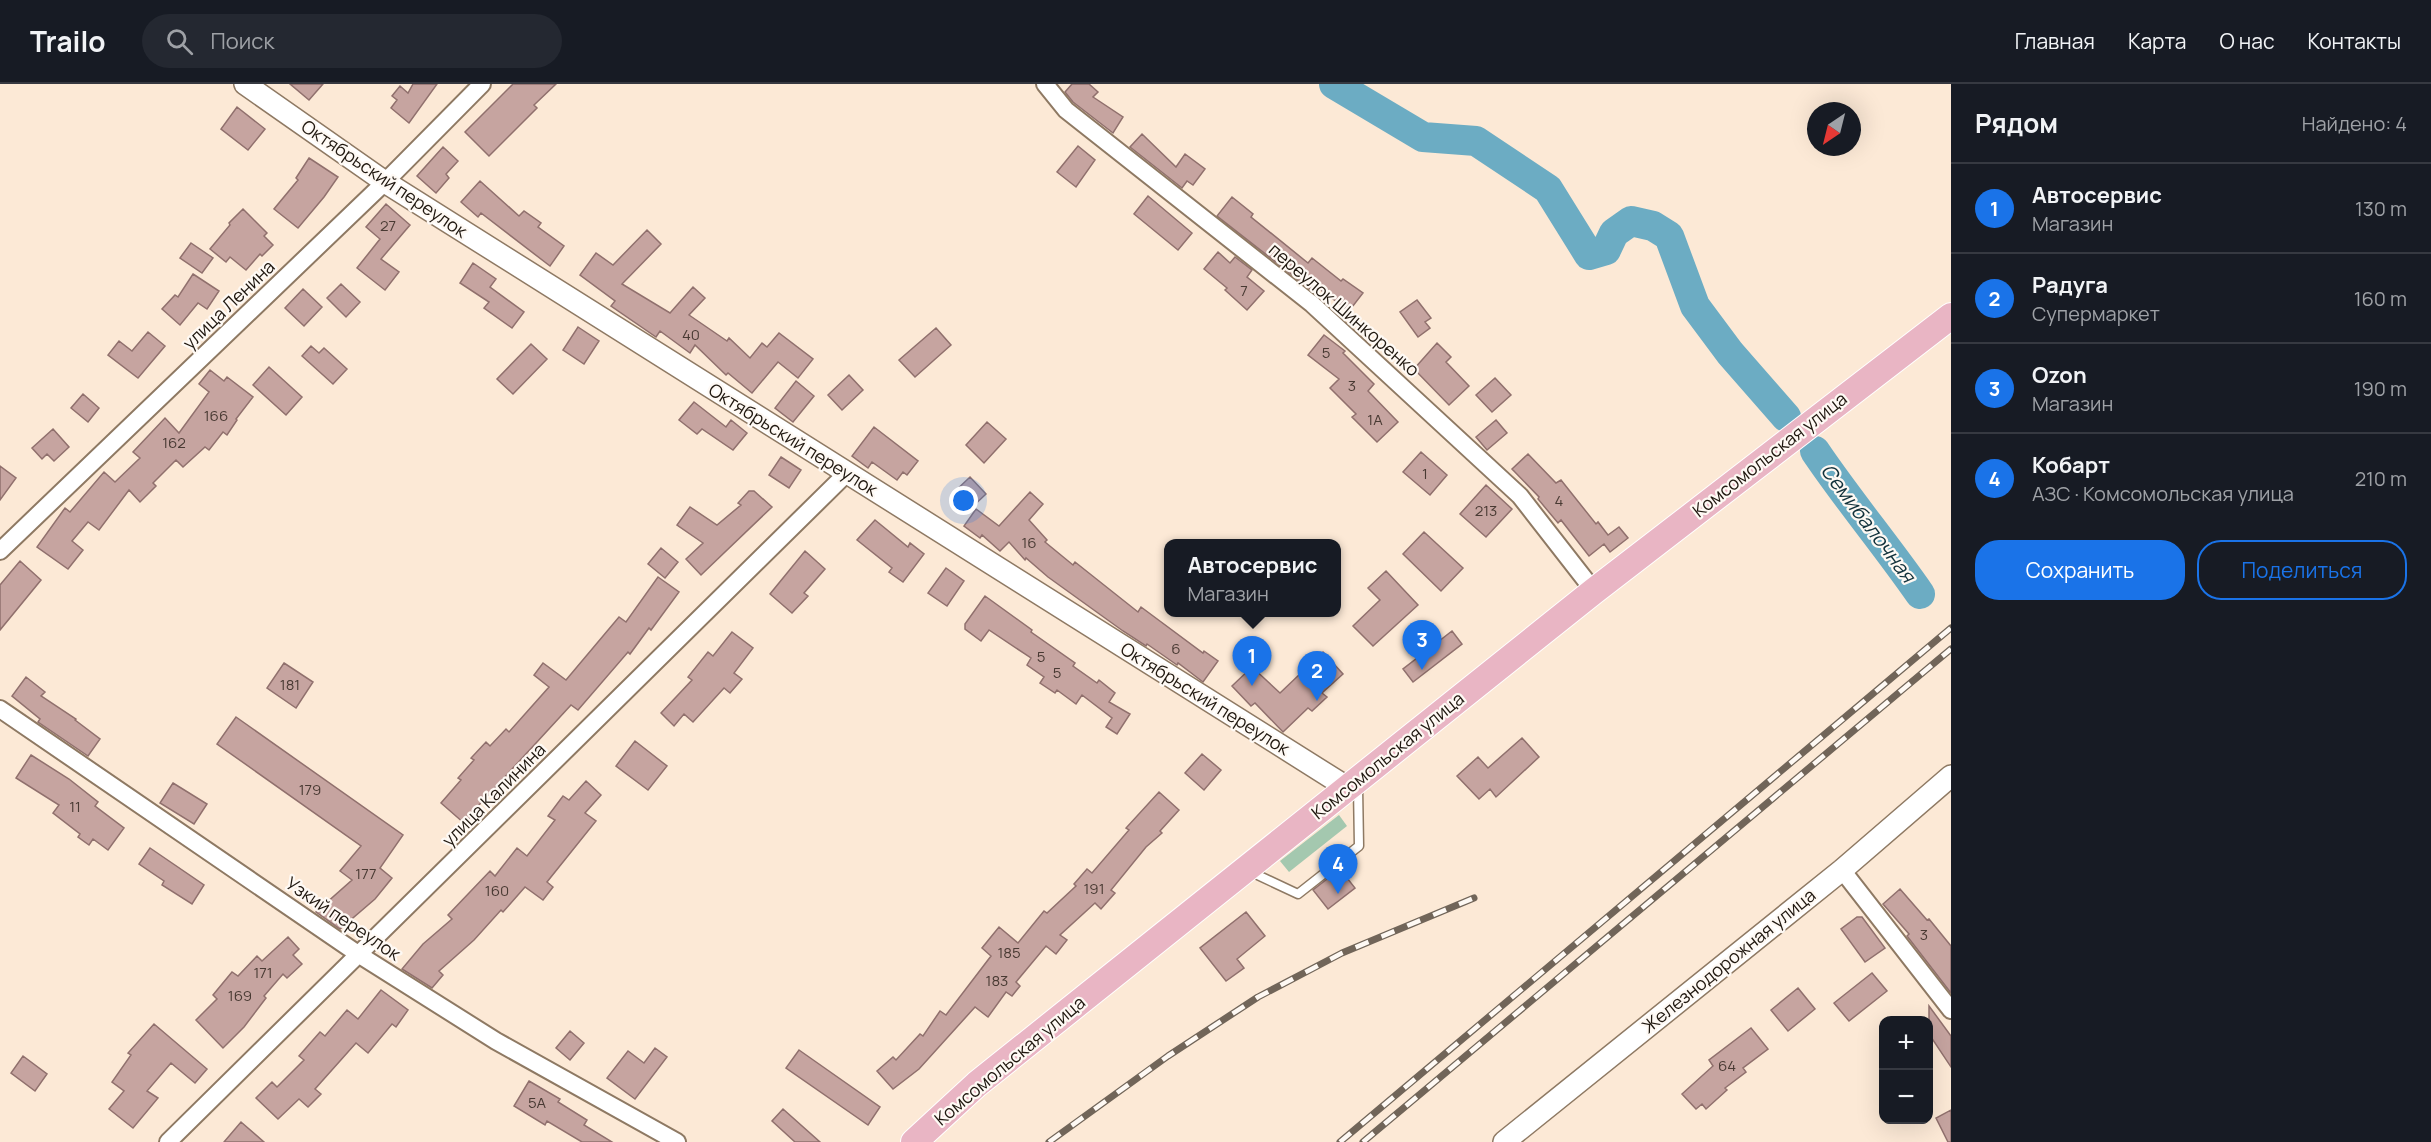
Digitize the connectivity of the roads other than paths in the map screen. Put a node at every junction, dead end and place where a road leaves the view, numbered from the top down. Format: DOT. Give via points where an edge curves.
graph roads {
  1 [pos="245,84"];
  2 [pos="482,84"];
  3 [pos="1045,84"];
  4 [pos="385,182"];
  5 [pos="1951,316"];
  6 [pos="846,474"];
  7 [pos="0,551"];
  8 [pos="1594,591"];
  9 [pos="0,709"];
  10 [pos="1951,776"];
  11 [pos="1352,784"];
  12 [pos="1246,870"];
  13 [pos="1842,870"];
  14 [pos="358,954"];
  15 [pos="1951,1010"];
  16 [pos="168,1142"];
  17 [pos="677,1142"];
  18 [pos="914,1142"];
  19 [pos="1504,1142"];
  1 -- 4 [label="street, Октябрьский переулок"];
  2 -- 4 [label="street, улица Ленина"];
  3 -- 8 [label="street, переулок Шинкоренко" via="1066,110 1312,304 1445,426 1520,496"];
  4 -- 6 [label="street, Октябрьский переулок"];
  4 -- 7 [label="street, улица Ленина"];
  5 -- 8 [label="main road, Комсомольская улица"];
  6 -- 11 [label="street, Октябрьский переулок"];
  6 -- 14 [label="street, улица Калинина"];
  8 -- 11 [label="main road, Комсомольская улица"];
  9 -- 14 [label="street, Узкий переулок"];
  10 -- 13 [label="street, Железнодорожная улица"];
  11 -- 12 [label="main road, Комсомольская улица"];
  11 -- 12 [label="lane" via="1359,846 1298,894"];
  12 -- 18 [label="main road, Комсомольская улица" via="977,1084"];
  13 -- 15 [label="street"];
  13 -- 19 [label="street, Железнодорожная улица"];
  14 -- 16 [label="street, улица Калинина"];
  14 -- 17 [label="street, Узкий переулок" via="496,1041"];
}
